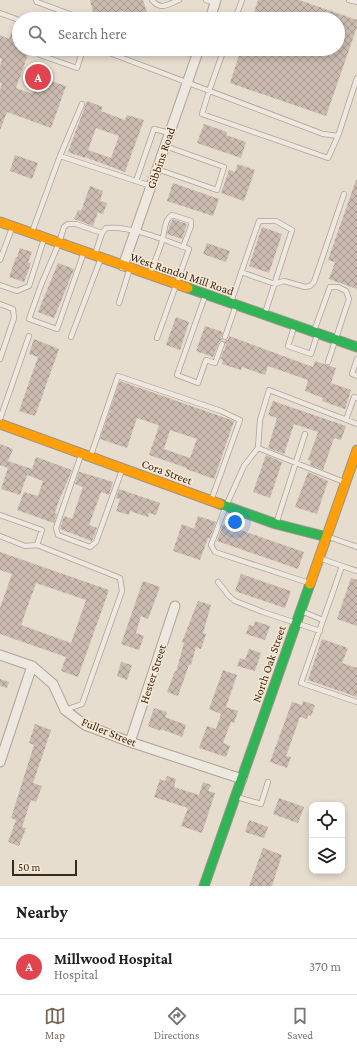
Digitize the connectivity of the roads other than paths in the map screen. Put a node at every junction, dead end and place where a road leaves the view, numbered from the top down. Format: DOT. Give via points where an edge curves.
graph roads {
  1 [pos="36,0"];
  2 [pos="152,0"];
  3 [pos="179,0"];
  4 [pos="242,0"];
  5 [pos="349,0"];
  6 [pos="213,1"];
  7 [pos="357,2"];
  8 [pos="64,12"];
  9 [pos="211,12"];
  10 [pos="238,12"];
  11 [pos="0,13"];
  12 [pos="12,17"];
  13 [pos="43,56"];
  14 [pos="81,56"];
  15 [pos="117,56"];
  16 [pos="197,56"];
  17 [pos="221,56"];
  18 [pos="357,78"];
  19 [pos="187,83"];
  20 [pos="208,91"];
  21 [pos="82,104"];
  22 [pos="170,133"];
  23 [pos="338,136"];
  24 [pos="165,146"];
  25 [pos="60,156"];
  26 [pos="157,169"];
  27 [pos="136,181"];
  28 [pos="151,186"];
  29 [pos="344,194"];
  30 [pos="0,222"];
  31 [pos="13,227"];
  32 [pos="135,232"];
  33 [pos="102,233"];
  34 [pos="32,234"];
  35 [pos="44,238"];
  36 [pos="163,239"];
  37 [pos="59,243"];
  38 [pos="183,247"];
  39 [pos="84,252"];
  40 [pos="98,257"];
  41 [pos="0,260"];
  42 [pos="126,267"];
  43 [pos="241,272"];
  44 [pos="150,275"];
  45 [pos="176,284"];
  46 [pos="275,284"];
  47 [pos="0,285"];
  48 [pos="206,294"];
  49 [pos="119,303"];
  50 [pos="0,304"];
  51 [pos="234,304"];
  52 [pos="264,315"];
  53 [pos="294,325"];
  54 [pos="316,333"];
  55 [pos="29,336"];
  56 [pos="71,337"];
  57 [pos="225,337"];
  58 [pos="157,338"];
  59 [pos="335,340"];
  60 [pos="222,344"];
  61 [pos="357,347"];
  62 [pos="0,359"];
  63 [pos="357,359"];
  64 [pos="328,362"];
  65 [pos="357,376"];
  66 [pos="357,398"];
  67 [pos="0,419"];
  68 [pos="346,420"];
  69 [pos="0,424"];
  70 [pos="357,424"];
  71 [pos="305,434"];
  72 [pos="258,448"];
  73 [pos="357,450"];
  74 [pos="86,455"];
  75 [pos="295,463"];
  76 [pos="355,463"];
  77 [pos="123,469"];
  78 [pos="346,482"];
  79 [pos="211,500"];
  80 [pos="226,506"];
  81 [pos="0,515"];
  82 [pos="276,524"];
  83 [pos="0,536"];
  84 [pos="327,537"];
  85 [pos="37,545"];
  86 [pos="357,547"];
  87 [pos="319,558"];
  88 [pos="342,566"];
  89 [pos="357,571"];
  90 [pos="218,582"];
  91 [pos="310,584"];
  92 [pos="175,606"];
  93 [pos="300,611"];
  94 [pos="323,620"];
  95 [pos="296,622"];
  96 [pos="320,631"];
  97 [pos="0,655"];
  98 [pos="32,666"];
  99 [pos="357,702"];
  100 [pos="65,710"];
  101 [pos="130,742"];
  102 [pos="0,762"];
  103 [pos="242,779"];
  104 [pos="268,782"];
  105 [pos="236,796"];
  106 [pos="204,886"];
  1 -- 8 [label="lane"];
  2 -- 3 [label="lane" via="161,6"];
  4 -- 10 [label="lane"];
  5 -- 7 [label="lane"];
  6 -- 9 [label="street"];
  11 -- 12 [label="lane"];
  13 -- 14 [label="lane" via="77,68"];
  15 -- 19 [label="lane"];
  16 -- 19 [label="street, Gibbins Road"];
  17 -- 20 [label="lane"];
  18 -- 23 [label="lane"];
  19 -- 20 [label="lane"];
  19 -- 22 [label="street, Gibbins Road"];
  20 -- 23 [label="lane" via="323,134"];
  20 -- 23 [label="lane" via="202,114 299,148 328,158"];
  21 -- 25 [label="lane"];
  22 -- 24 [label="street, Gibbins Road"];
  22 -- 27 [label="lane" via="154,129"];
  24 -- 26 [label="street, Gibbins Road"];
  24 -- 26 [label="lane" via="224,167 217,190"];
  25 -- 27 [label="lane"];
  25 -- 34 [label="lane"];
  26 -- 28 [label="street, Gibbins Road"];
  27 -- 28 [label="lane"];
  28 -- 32 [label="street, Gibbins Road"];
  29 -- 46 [label="lane" via="314,282 310,286 284,281"];
  30 -- 31 [label="street, West Randol Mill Road"];
  31 -- 34 [label="street, West Randol Mill Road"];
  31 -- 41 [label="lane"];
  32 -- 33 [label="lane" via="112,227 106,228"];
  32 -- 36 [label="lane"];
  32 -- 42 [label="street, Gibbins Road"];
  33 -- 37 [label="lane" via="76,224 68,224 64,227"];
  33 -- 40 [label="lane"];
  34 -- 35 [label="street, West Randol Mill Road"];
  35 -- 37 [label="street, West Randol Mill Road"];
  35 -- 47 [label="lane" via="29,286 17,291"];
  36 -- 38 [label="lane"];
  36 -- 38 [label="lane" via="163,231 172,214 191,221"];
  36 -- 44 [label="lane"];
  37 -- 39 [label="street, West Randol Mill Road"];
  37 -- 39 [label="lane" via="29,320 57,328"];
  38 -- 45 [label="lane" via="189,249"];
  39 -- 40 [label="street, West Randol Mill Road"];
  40 -- 42 [label="street, West Randol Mill Road"];
  40 -- 56 [label="lane"];
  42 -- 44 [label="street, West Randol Mill Road"];
  42 -- 49 [label="lane"];
  43 -- 46 [label="lane"];
  43 -- 46 [label="lane" via="259,221 276,221 292,230"];
  43 -- 51 [label="lane"];
  44 -- 45 [label="street, West Randol Mill Road"];
  45 -- 48 [label="street, West Randol Mill Road"];
  45 -- 58 [label="lane"];
  46 -- 52 [label="lane"];
  48 -- 51 [label="street, West Randol Mill Road"];
  48 -- 60 [label="lane" via="177,375 198,383 206,360 215,363"];
  50 -- 62 [label="lane" via="13,309 14,318"];
  51 -- 52 [label="street, West Randol Mill Road"];
  51 -- 57 [label="lane"];
  52 -- 53 [label="street, West Randol Mill Road"];
  53 -- 54 [label="street, West Randol Mill Road"];
  53 -- 54 [label="lane" via="288,346 311,354"];
  54 -- 59 [label="street, West Randol Mill Road"];
  54 -- 59 [label="lane" via="330,288 338,288 346,291 349,299"];
  55 -- 67 [label="lane"];
  59 -- 61 [label="street, West Randol Mill Road"];
  59 -- 64 [label="lane"];
  63 -- 65 [label="lane" via="352,374"];
  66 -- 68 [label="lane" via="354,397"];
  68 -- 70 [label="lane"];
  68 -- 72 [label="lane" via="269,390 260,420"];
  69 -- 74 [label="street, Cora Street"];
  71 -- 75 [label="lane"];
  72 -- 75 [label="lane"];
  72 -- 80 [label="lane" via="244,466"];
  73 -- 76 [label="street, North Oak Street"];
  74 -- 77 [label="street, Cora Street"];
  74 -- 77 [label="lane" via="56,528 58,535 90,546 96,542"];
  74 -- 79 [label="lane" via="118,376 220,411 240,420"];
  75 -- 78 [label="lane"];
  75 -- 82 [label="lane"];
  76 -- 78 [label="street, North Oak Street"];
  77 -- 79 [label="street, Cora Street"];
  78 -- 84 [label="street, North Oak Street"];
  79 -- 80 [label="street, Cora Street"];
  80 -- 82 [label="street, Cora Street"];
  80 -- 91 [label="lane" via="211,545 215,552"];
  81 -- 85 [label="lane" via="42,530"];
  82 -- 84 [label="street, Cora Street"];
  83 -- 85 [label="lane" via="25,546"];
  84 -- 86 [label="lane"];
  84 -- 87 [label="street, North Oak Street"];
  85 -- 100 [label="lane" via="120,578 122,591 82,704"];
  87 -- 88 [label="lane"];
  87 -- 91 [label="street, North Oak Street"];
  88 -- 89 [label="lane"];
  88 -- 94 [label="lane"];
  90 -- 95 [label="lane" via="235,601"];
  91 -- 93 [label="street, North Oak Street"];
  92 -- 101 [label="street, Hester Street"];
  93 -- 94 [label="lane"];
  93 -- 95 [label="street, North Oak Street"];
  94 -- 96 [label="lane"];
  95 -- 96 [label="lane"];
  95 -- 103 [label="street, North Oak Street"];
  96 -- 99 [label="lane" via="301,683"];
  97 -- 98 [label="street, Fuller Street"];
  98 -- 100 [label="street, Fuller Street" via="53,684"];
  98 -- 102 [label="street"];
  100 -- 101 [label="street, Fuller Street" via="85,725"];
  101 -- 103 [label="street, Fuller Street"];
  103 -- 105 [label="street, North Oak Street"];
  104 -- 105 [label="lane" via="261,804"];
  105 -- 106 [label="street, North Oak Street"];
}
